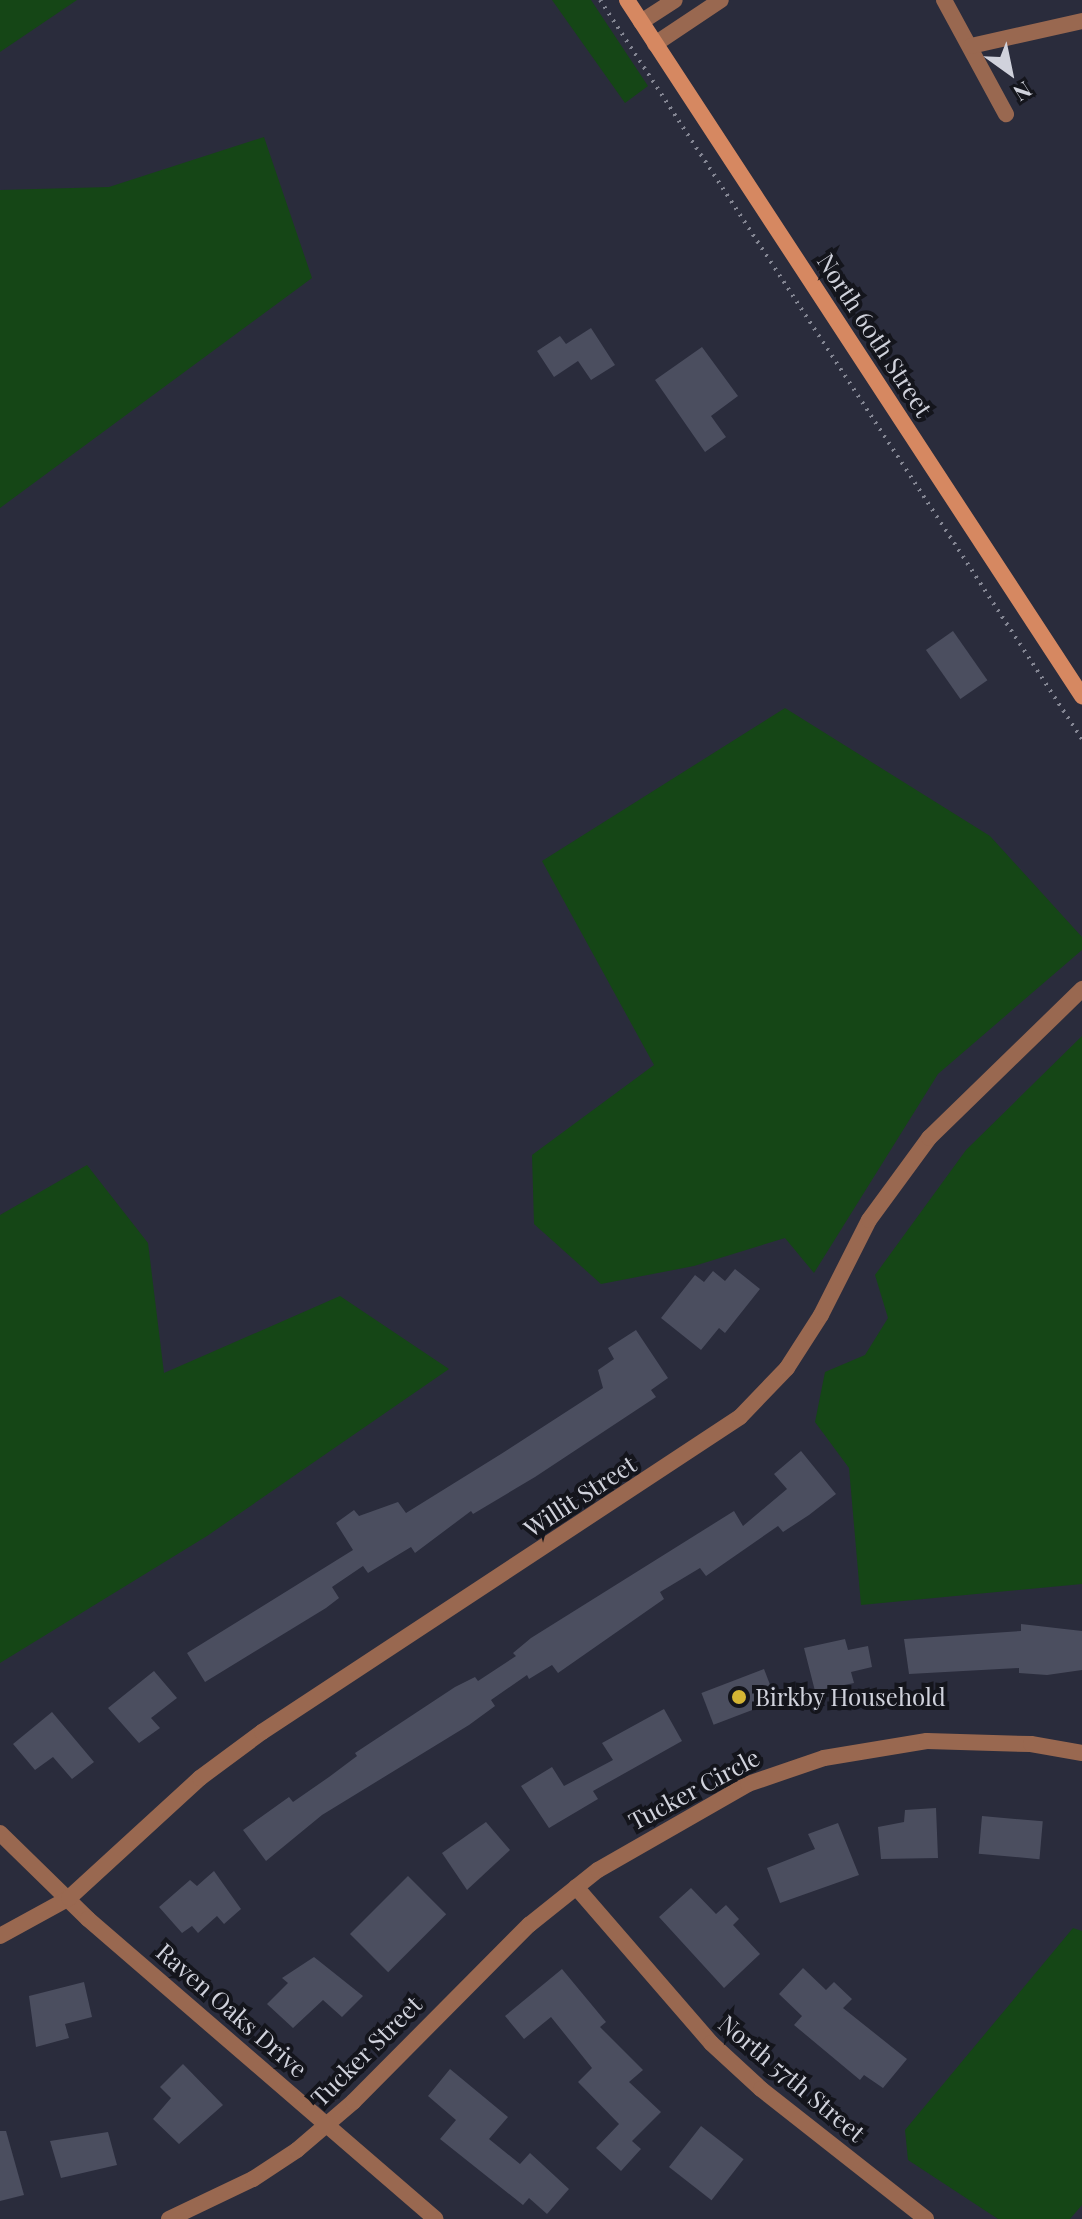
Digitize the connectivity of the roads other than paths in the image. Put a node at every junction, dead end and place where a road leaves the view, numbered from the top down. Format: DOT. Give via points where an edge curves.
graph roads {
  1 [pos="627,0"];
  2 [pos="675,0"];
  3 [pos="721,0"];
  4 [pos="944,0"];
  5 [pos="1082,21"];
  6 [pos="641,22"];
  7 [pos="655,44"];
  8 [pos="971,46"];
  9 [pos="1006,114"];
  10 [pos="1082,696"];
  11 [pos="1082,989"];
  12 [pos="1082,1753"];
  13 [pos="0,1833"];
  14 [pos="576,1887"];
  15 [pos="69,1898"];
  16 [pos="0,1936"];
  17 [pos="328,2124"];
  18 [pos="169,2219"];
  19 [pos="436,2219"];
  20 [pos="926,2219"];
  1 -- 6 [label="main road, North 60th Street"];
  2 -- 6 [label="street"];
  3 -- 7 [label="street"];
  4 -- 8 [label="street"];
  5 -- 8 [label="street"];
  6 -- 7 [label="main road, North 60th Street"];
  7 -- 10 [label="main road, North 60th Street"];
  8 -- 9 [label="street"];
  11 -- 15 [label="street, Willit Street" via="929,1138 869,1220 821,1315 787,1368 740,1417 262,1732 200,1778"];
  12 -- 14 [label="street, Tucker Circle" via="962,1739 824,1758 748,1784 667,1826"];
  13 -- 15 [label="street, Raven Oaks Drive"];
  14 -- 17 [label="street, Tucker Street" via="492,1958"];
  14 -- 20 [label="street, North 57th Street" via="711,2043"];
  15 -- 16 [label="street, Willit Street"];
  15 -- 17 [label="street, Raven Oaks Drive"];
  17 -- 18 [label="street, Tucker Street" via="253,2179"];
  17 -- 19 [label="street, Raven Oaks Drive"];
}
